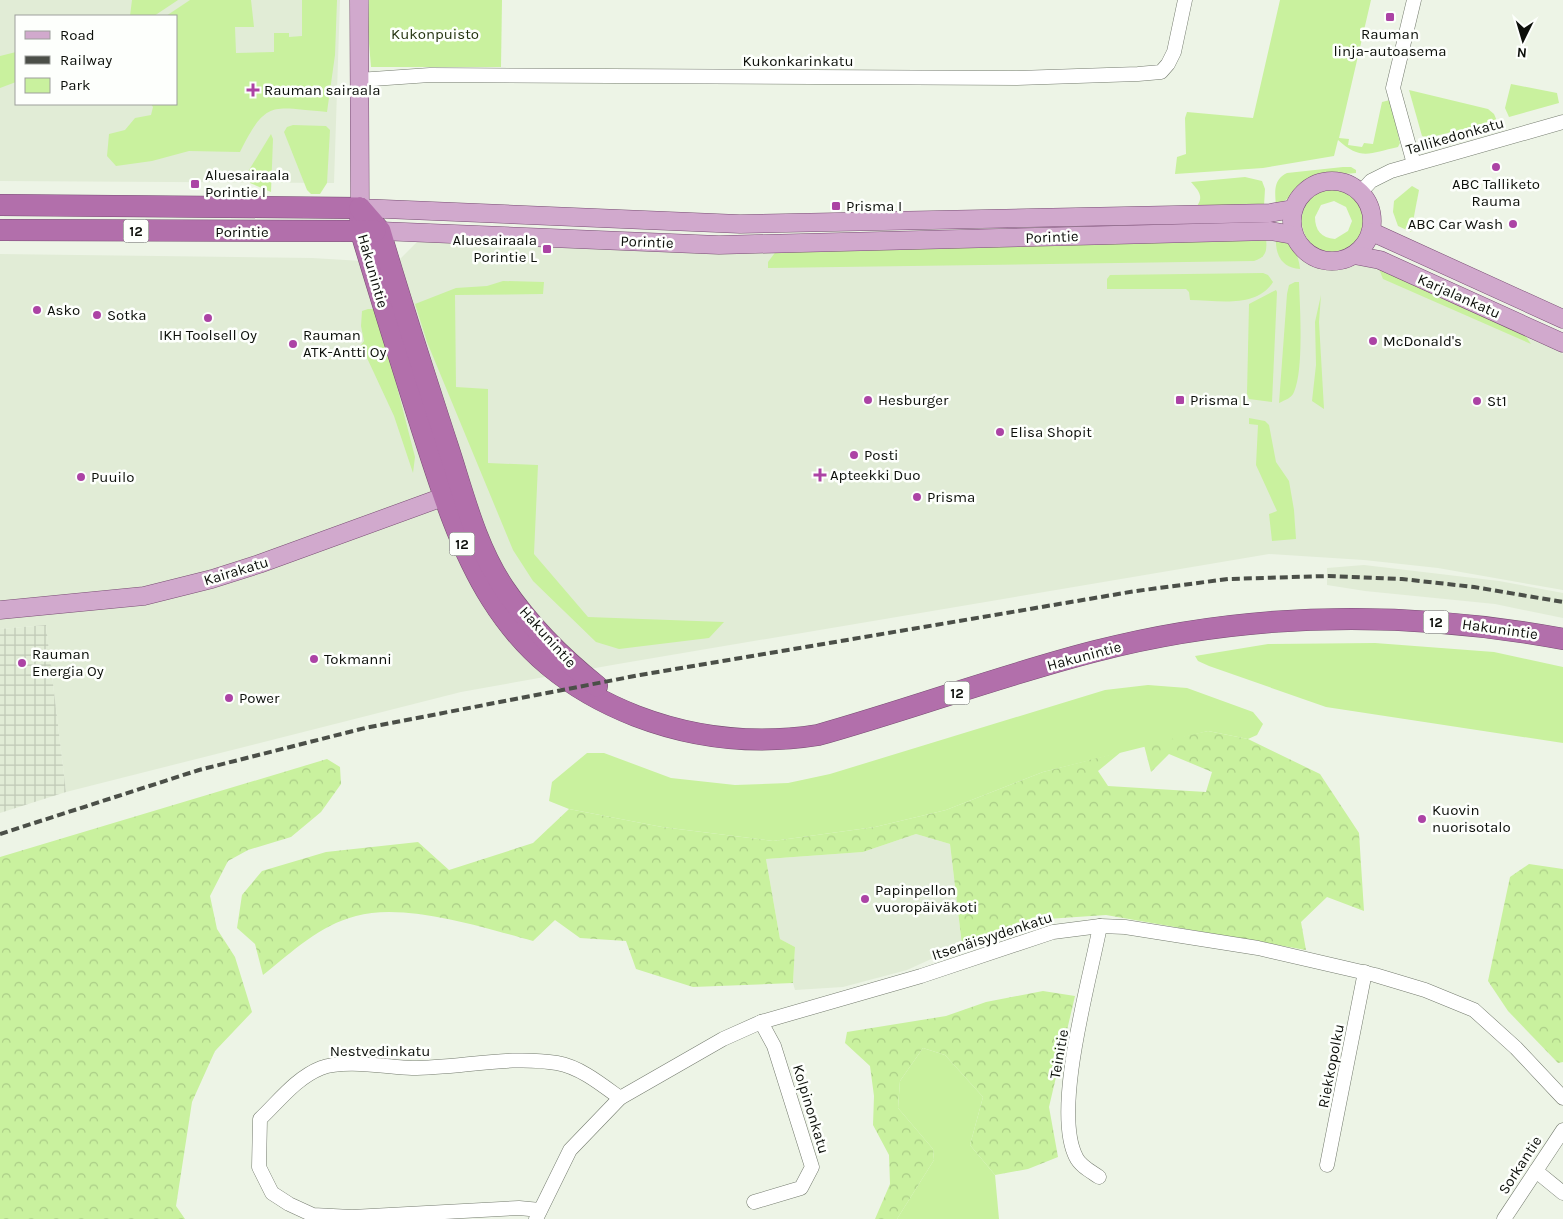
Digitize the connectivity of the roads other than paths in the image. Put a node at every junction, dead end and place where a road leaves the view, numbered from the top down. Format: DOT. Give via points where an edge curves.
graph roads {
  1 [pos="359,0"];
  2 [pos="1185,0"];
  3 [pos="1414,0"];
  4 [pos="358,80"];
  5 [pos="1563,122"];
  6 [pos="1414,164"];
  7 [pos="1361,192"];
  8 [pos="0,205"];
  9 [pos="360,208"];
  10 [pos="1293,209"];
  11 [pos="0,230"];
  12 [pos="370,232"];
  13 [pos="1372,232"];
  14 [pos="319,235"];
  15 [pos="1293,235"];
  16 [pos="1354,255"];
  17 [pos="382,271"];
  18 [pos="1563,319"];
  19 [pos="1563,343"];
  20 [pos="452,493"];
  21 [pos="0,610"];
  22 [pos="1559,639"];
  23 [pos="1100,926"];
  24 [pos="1365,972"];
  25 [pos="761,1022"];
  26 [pos="620,1098"];
  27 [pos="1563,1098"];
  28 [pos="1563,1130"];
  29 [pos="1327,1165"];
  30 [pos="1536,1171"];
  31 [pos="1099,1177"];
  32 [pos="1563,1193"];
  33 [pos="754,1202"];
  34 [pos="538,1215"];
  35 [pos="1504,1219"];
  1 -- 4 [label="main road"];
  2 -- 4 [label="street, Kukonkarinkatu" via="1174,52 1161,72 1023,78 430,75"];
  3 -- 6 [label="street" via="1393,88"];
  4 -- 9 [label="main road"];
  5 -- 6 [label="street, Tallikedonkatu"];
  6 -- 7 [label="street, Tallikedonkatu" via="1371,181"];
  7 -- 10 [label="main road" via="1350,184 1324,181 1311,186"];
  7 -- 13 [label="main road" via="1372,216"];
  8 -- 9 [label="highway, Porintie / 12"];
  9 -- 10 [label="main road, Porintie" via="740,224 1270,213"];
  9 -- 12 [label="highway, Hakunintie / 12"];
  10 -- 15 [label="main road" via="1290,222"];
  11 -- 14 [label="highway, Porintie / 12"];
  12 -- 14 [label="highway, Porintie / 12"];
  12 -- 15 [label="main road, Porintie" via="720,245 1271,231"];
  12 -- 17 [label="highway, Hakunintie / 12"];
  13 -- 16 [label="main road"];
  13 -- 18 [label="main road, Karjalankatu"];
  14 -- 17 [label="highway, 12"];
  15 -- 16 [label="main road" via="1307,252 1319,259 1334,260"];
  16 -- 19 [label="main road, Karjalankatu" via="1380,260"];
  17 -- 20 [label="highway, Hakunintie / 12"];
  20 -- 21 [label="main road, Kairakatu" via="259,564 165,591 144,596"];
  20 -- 22 [label="highway, Hakunintie / 12" via="469,561 482,586 525,644 565,680 595,699 684,732 711,737 790,740 818,736 1097,651 1242,624 1320,618 1459,623"];
  23 -- 24 [label="street, Itsenäisyydenkatu" via="1258,948"];
  23 -- 25 [label="street, Itsenäisyydenkatu" via="1054,932 921,976"];
  23 -- 31 [label="street, Teinitie" via="1073,1062 1068,1110 1076,1159"];
  24 -- 27 [label="street, Itsenäisyydenkatu" via="1425,990 1474,1010 1516,1048"];
  24 -- 29 [label="street, Riekkopolku"];
  25 -- 26 [label="street, Itsenäisyydenkatu" via="723,1039"];
  25 -- 33 [label="street, Kolpinonkatu" via="774,1046 812,1168 801,1188"];
  26 -- 34 [label="street, Itsenäisyydenkatu" via="570,1150"];
  26 -- 34 [label="street, Nestvedinkatu" via="592,1077 558,1063 518,1060 413,1068 355,1064 322,1067 300,1080 260,1119 259,1167 272,1193 313,1215 352,1217 519,1208"];
  28 -- 30 [label="street, Sorkantie"];
  30 -- 32 [label="street"];
  30 -- 35 [label="street, Sorkantie"];
}
